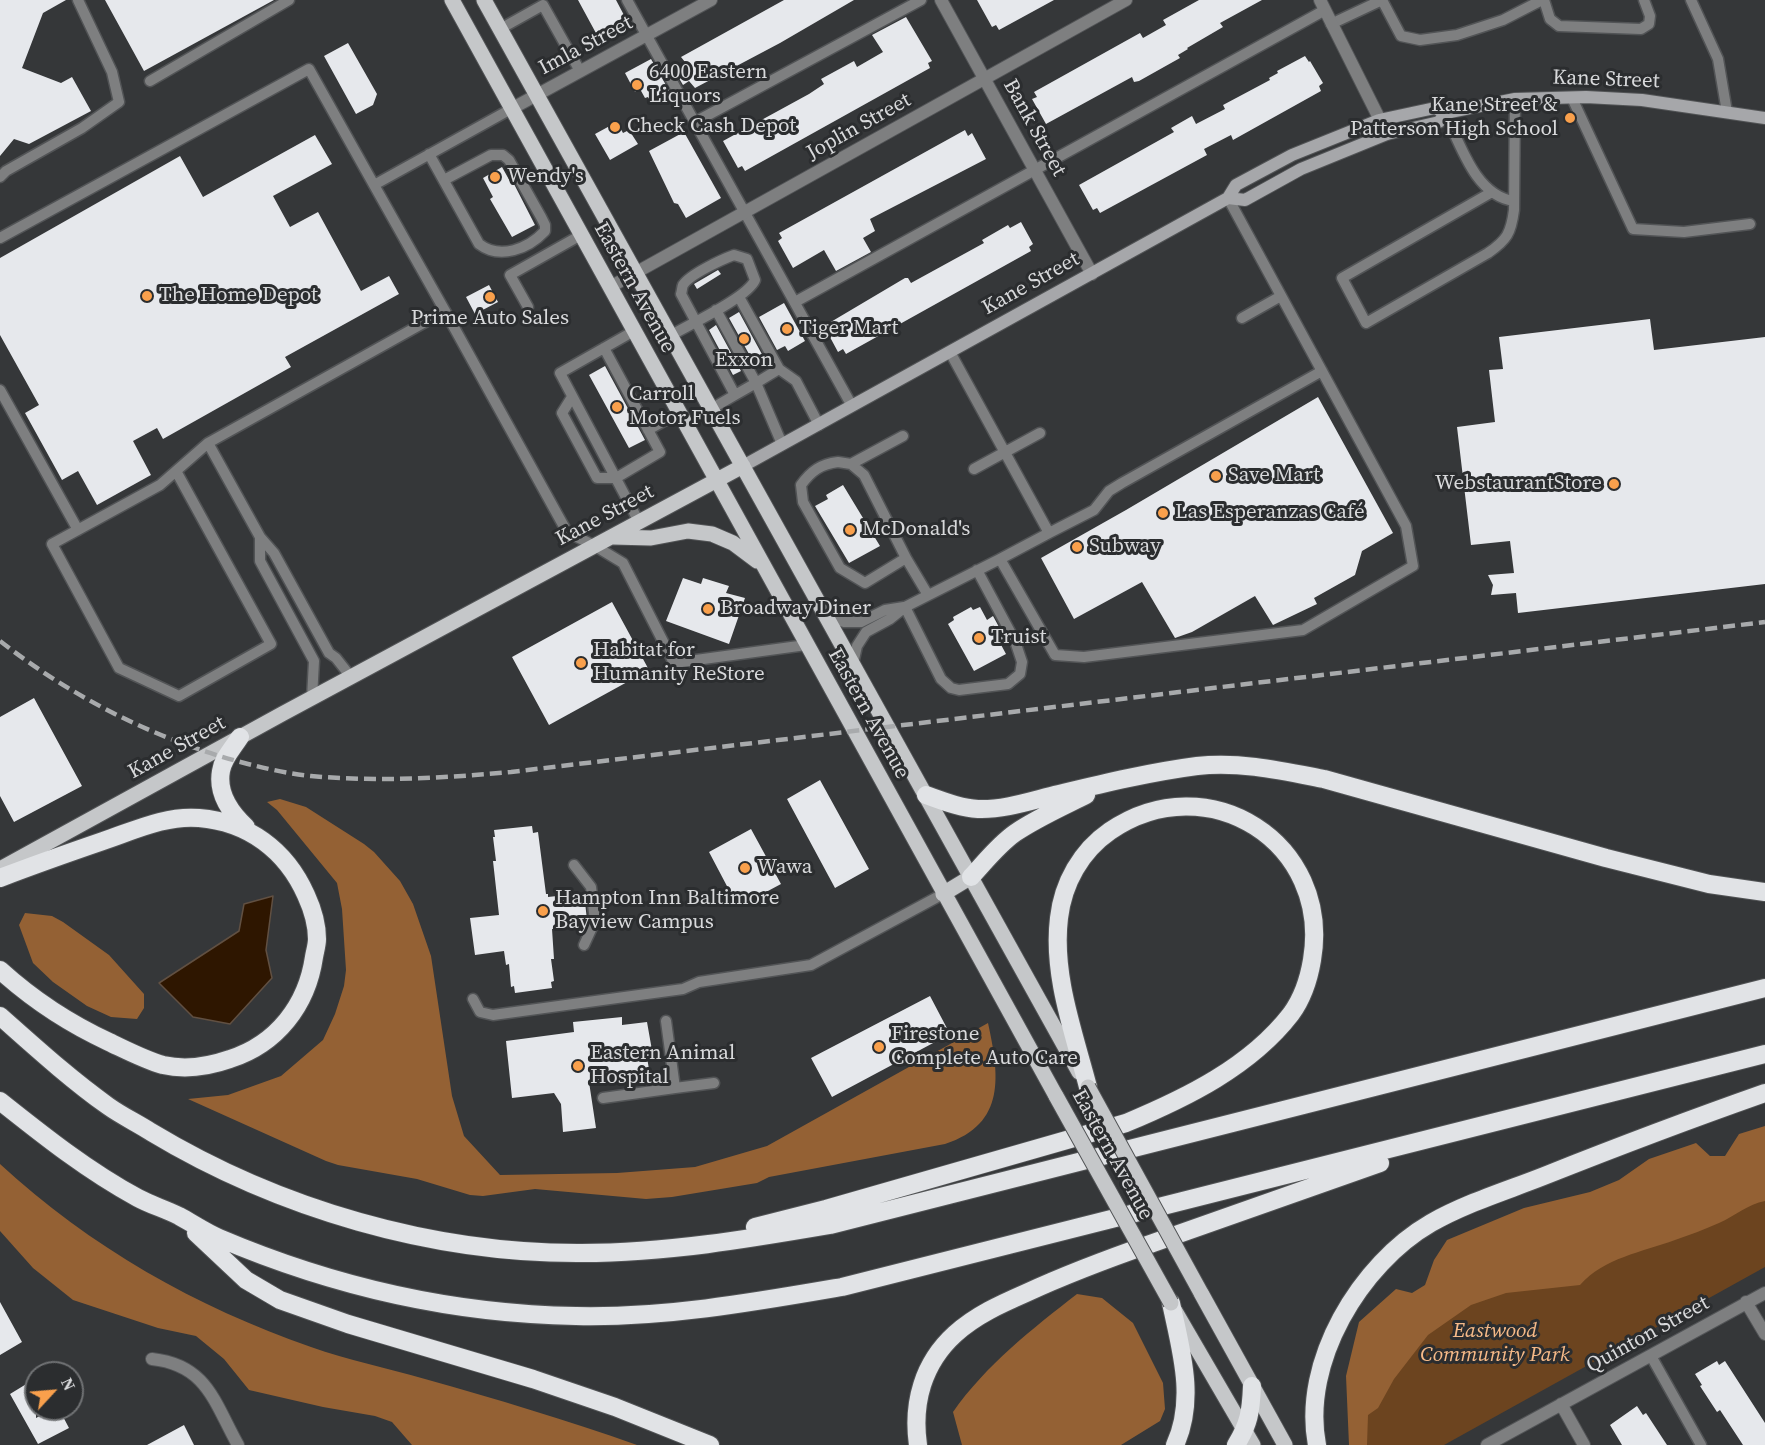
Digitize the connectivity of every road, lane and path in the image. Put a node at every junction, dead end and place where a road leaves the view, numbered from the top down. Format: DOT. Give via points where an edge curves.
graph roads {
  1 [pos="78,0"];
  2 [pos="289,0"];
  3 [pos="452,0"];
  4 [pos="627,0"];
  5 [pos="711,0"];
  6 [pos="921,0"];
  7 [pos="940,0"];
  8 [pos="1126,0"];
  9 [pos="1383,0"];
  10 [pos="1543,0"];
  11 [pos="1644,0"];
  12 [pos="1691,0"];
  13 [pos="489,2"];
  14 [pos="1322,5"];
  15 [pos="1331,24"];
  16 [pos="500,29"];
  17 [pos="647,35"];
  18 [pos="580,71"];
  19 [pos="984,79"];
  20 [pos="150,81"];
  21 [pos="537,95"];
  22 [pos="1572,98"];
  23 [pos="1515,99"];
  24 [pos="511,109"];
  25 [pos="1727,112"];
  26 [pos="1445,113"];
  27 [pos="1765,118"];
  28 [pos="1379,120"];
  29 [pos="695,123"];
  30 [pos="1387,134"];
  31 [pos="429,154"];
  32 [pos="1035,171"];
  33 [pos="0,177"];
  34 [pos="444,180"];
  35 [pos="374,184"];
  36 [pos="1492,192"];
  37 [pos="1228,198"];
  38 [pos="1514,201"];
  39 [pos="746,213"];
  40 [pos="1750,224"];
  41 [pos="581,235"];
  42 [pos="0,238"];
  43 [pos="636,273"];
  44 [pos="1092,274"];
  45 [pos="610,287"];
  46 [pos="741,295"];
  47 [pos="1281,296"];
  48 [pos="795,303"];
  49 [pos="528,308"];
  50 [pos="716,310"];
  51 [pos="445,311"];
  52 [pos="1242,318"];
  53 [pos="695,322"];
  54 [pos="634,331"];
  55 [pos="670,336"];
  56 [pos="604,348"];
  57 [pos="950,352"];
  58 [pos="779,369"];
  59 [pos="1322,371"];
  60 [pos="756,383"];
  61 [pos="0,390"];
  62 [pos="735,395"];
  63 [pos="572,397"];
  64 [pos="852,406"];
  65 [pos="711,409"];
  66 [pos="678,413"];
  67 [pos="819,425"];
  68 [pos="648,430"];
  69 [pos="1040,433"];
  70 [pos="903,436"];
  71 [pos="208,443"];
  72 [pos="782,444"];
  73 [pos="1005,452"];
  74 [pos="851,464"];
  75 [pos="743,466"];
  76 [pos="974,469"];
  77 [pos="176,471"];
  78 [pos="616,478"];
  79 [pos="716,481"];
  80 [pos="639,522"];
  81 [pos="78,530"];
  82 [pos="1049,533"];
  83 [pos="260,537"];
  84 [pos="610,537"];
  85 [pos="595,546"];
  86 [pos="906,558"];
  87 [pos="1000,559"];
  88 [pos="761,564"];
  89 [pos="977,570"];
  90 [pos="928,595"];
  91 [pos="904,607"];
  92 [pos="826,617"];
  93 [pos="806,645"];
  94 [pos="853,664"];
  95 [pos="351,677"];
  96 [pos="312,698"];
  97 [pos="240,737"];
  98 [pos="1112,781"];
  99 [pos="926,795"];
  100 [pos="251,832"];
  101 [pos="574,865"];
  102 [pos="0,869"];
  103 [pos="0,878"];
  104 [pos="971,878"];
  105 [pos="1765,892"];
  106 [pos="943,894"];
  107 [pos="584,945"];
  108 [pos="0,970"];
  109 [pos="1765,988"];
  110 [pos="473,999"];
  111 [pos="0,1016"];
  112 [pos="666,1021"];
  113 [pos="1765,1054"];
  114 [pos="714,1083"];
  115 [pos="675,1088"];
  116 [pos="1088,1088"];
  117 [pos="1765,1093"];
  118 [pos="603,1098"];
  119 [pos="0,1101"];
  120 [pos="1487,1125"];
  121 [pos="177,1215"];
  122 [pos="653,1250"];
  123 [pos="1765,1293"];
  124 [pos="1746,1302"];
  125 [pos="1171,1303"];
  126 [pos="1765,1334"];
  127 [pos="1651,1356"];
  128 [pos="152,1359"];
  129 [pos="1252,1386"];
  130 [pos="1561,1404"];
  131 [pos="1245,1440"];
  132 [pos="238,1445"];
  133 [pos="710,1445"];
  134 [pos="918,1445"];
  135 [pos="1175,1445"];
  136 [pos="1285,1445"];
  137 [pos="1317,1445"];
  138 [pos="1487,1445"];
  139 [pos="1584,1445"];
  140 [pos="1701,1445"];
  1 -- 33 [label="lane" via="112,72 119,102"];
  2 -- 20 [label="lane"];
  3 -- 24 [label="main road, Eastern Avenue"];
  4 -- 17 [label="lane"];
  5 -- 17 [label="street, Imla Street"];
  6 -- 29 [label="lane"];
  7 -- 19 [label="street, Bank Street"];
  8 -- 19 [label="street, Joplin Street"];
  9 -- 10 [label="lane" via="1401,36 1420,40 1457,35 1503,20"];
  9 -- 15 [label="lane"];
  10 -- 11 [label="lane" via="1550,19 1559,26 1641,29 1649,24 1650,16"];
  12 -- 25 [label="lane" via="1718,59"];
  13 -- 16 [label="main road, Eastern Avenue"];
  14 -- 15 [label="street"];
  14 -- 32 [label="lane"];
  15 -- 28 [label="street"];
  16 -- 18 [label="lane" via="543,5"];
  16 -- 21 [label="main road, Eastern Avenue"];
  17 -- 18 [label="street, Imla Street"];
  17 -- 29 [label="lane"];
  18 -- 21 [label="street, Imla Street"];
  19 -- 32 [label="street, Bank Street"];
  19 -- 39 [label="street, Joplin Street"];
  21 -- 24 [label="street, Imla Street"];
  21 -- 43 [label="main road, Eastern Avenue"];
  22 -- 23 [label="main road, Kane Street"];
  22 -- 25 [label="main road, Kane Street" via="1642,100"];
  22 -- 40 [label="lane" via="1633,228 1684,232"];
  23 -- 26 [label="main road, Kane Street"];
  23 -- 38 [label="lane"];
  24 -- 31 [label="lane"];
  24 -- 41 [label="main road, Eastern Avenue"];
  25 -- 27 [label="main road, Kane Street"];
  26 -- 28 [label="main road, Kane Street" via="1434,108"];
  26 -- 30 [label="main road, Kane Street" via="1439,122"];
  26 -- 36 [label="lane" via="1475,172"];
  28 -- 30 [label="street"];
  28 -- 37 [label="main road, Kane Street" via="1292,154 1236,185"];
  29 -- 39 [label="lane"];
  30 -- 37 [label="main road, Kane Street" via="1301,169 1245,200"];
  31 -- 34 [label="lane"];
  31 -- 35 [label="lane"];
  32 -- 44 [label="street, Bank Street"];
  32 -- 48 [label="lane"];
  34 -- 34 [label="lane" via="479,244 497,253 510,252 545,231 503,155 491,155"];
  35 -- 42 [label="lane" via="309,69"];
  35 -- 51 [label="lane"];
  36 -- 38 [label="lane"];
  36 -- 38 [label="lane" via="1342,278 1366,323 1502,244 1512,225"];
  37 -- 44 [label="main road, Kane Street"];
  37 -- 47 [label="lane"];
  39 -- 43 [label="street, Joplin Street"];
  39 -- 48 [label="lane"];
  41 -- 45 [label="main road, Eastern Avenue"];
  41 -- 49 [label="lane" via="510,276"];
  43 -- 45 [label="street, Joplin Street"];
  43 -- 55 [label="main road, Eastern Avenue"];
  44 -- 57 [label="main road, Kane Street"];
  45 -- 54 [label="main road, Eastern Avenue"];
  46 -- 50 [label="lane"];
  46 -- 53 [label="lane" via="755,279 747,259 734,255 684,284 681,294"];
  46 -- 58 [label="lane"];
  47 -- 52 [label="lane"];
  47 -- 59 [label="lane"];
  48 -- 64 [label="lane"];
  50 -- 53 [label="lane"];
  50 -- 60 [label="lane"];
  51 -- 71 [label="lane"];
  51 -- 85 [label="lane" via="567,532"];
  53 -- 55 [label="lane"];
  53 -- 62 [label="lane"];
  54 -- 56 [label="lane"];
  54 -- 66 [label="main road, Eastern Avenue"];
  55 -- 65 [label="main road, Eastern Avenue"];
  56 -- 63 [label="lane" via="560,373"];
  56 -- 68 [label="lane"];
  57 -- 64 [label="main road, Kane Street"];
  57 -- 73 [label="lane"];
  58 -- 60 [label="lane"];
  58 -- 67 [label="lane" via="796,381"];
  59 -- 82 [label="lane" via="1122,483 1109,491 1094,510"];
  59 -- 87 [label="lane" via="1406,526 1413,566 1303,630 1084,657 1055,655"];
  60 -- 62 [label="lane"];
  60 -- 72 [label="lane"];
  61 -- 81 [label="lane"];
  62 -- 65 [label="lane"];
  63 -- 78 [label="lane"];
  63 -- 78 [label="lane" via="562,413 597,478"];
  64 -- 67 [label="main road, Kane Street"];
  65 -- 75 [label="main road, Eastern Avenue"];
  66 -- 68 [label="lane"];
  66 -- 79 [label="main road, Eastern Avenue"];
  67 -- 72 [label="main road, Kane Street"];
  68 -- 78 [label="lane" via="660,452"];
  69 -- 73 [label="lane"];
  70 -- 74 [label="lane"];
  71 -- 77 [label="lane"];
  71 -- 83 [label="lane"];
  72 -- 75 [label="main road, Kane Street"];
  73 -- 76 [label="lane"];
  73 -- 82 [label="lane"];
  74 -- 86 [label="lane" via="864,475"];
  74 -- 86 [label="lane" via="824,463 808,474 801,485 803,502 840,568 865,583"];
  75 -- 79 [label="main road, Kane Street"];
  75 -- 92 [label="main road, Eastern Avenue"];
  77 -- 81 [label="lane" via="160,485"];
  77 -- 81 [label="lane" via="271,644 179,696 119,668 52,544"];
  78 -- 80 [label="lane"];
  79 -- 80 [label="main road, Kane Street"];
  79 -- 88 [label="main road, Eastern Avenue"];
  80 -- 84 [label="main road, Kane Street"];
  82 -- 87 [label="lane"];
  83 -- 95 [label="lane" via="274,553 329,653"];
  83 -- 96 [label="lane" via="260,561 314,662"];
  84 -- 85 [label="main road, Kane Street"];
  84 -- 88 [label="main road" via="651,538 688,531 712,534 733,543"];
  85 -- 93 [label="lane" via="623,563 674,663"];
  85 -- 95 [label="main road, Kane Street"];
  86 -- 90 [label="lane"];
  87 -- 89 [label="lane"];
  88 -- 93 [label="main road, Eastern Avenue"];
  89 -- 90 [label="lane"];
  89 -- 91 [label="lane" via="1022,662 1020,674 1008,684 951,688 941,679"];
  90 -- 91 [label="lane"];
  91 -- 92 [label="lane" via="885,610 861,622"];
  91 -- 94 [label="lane" via="866,632 857,646"];
  92 -- 94 [label="main road, Eastern Avenue"];
  93 -- 106 [label="main road, Eastern Avenue"];
  94 -- 99 [label="main road, Eastern Avenue"];
  95 -- 96 [label="main road, Kane Street"];
  96 -- 97 [label="main road, Kane Street"];
  97 -- 100 [label="highway" via="220,772 227,805"];
  97 -- 102 [label="main road, Kane Street"];
  98 -- 99 [label="highway" via="979,809"];
  98 -- 104 [label="highway" via="1014,834"];
  98 -- 105 [label="highway" via="1200,766 1279,770 1709,884"];
  99 -- 104 [label="main road, Eastern Avenue"];
  100 -- 103 [label="highway" via="223,821 174,819"];
  100 -- 108 [label="highway" via="271,845 300,882 312,909 317,939 304,996 288,1020 246,1054 191,1067 164,1065 91,1034"];
  101 -- 107 [label="lane" via="591,887 595,921"];
  104 -- 106 [label="main road"];
  104 -- 116 [label="main road, Eastern Avenue"];
  106 -- 110 [label="lane" via="811,965 699,982 683,989 493,1015 480,1012"];
  106 -- 125 [label="main road, Eastern Avenue, bridge"];
  109 -- 122 [label="highway" via="830,1225 733,1242"];
  111 -- 122 [label="highway" via="109,1107 174,1146 312,1209 452,1242 508,1250"];
  112 -- 115 [label="lane"];
  113 -- 120 [label="highway"];
  114 -- 115 [label="lane"];
  115 -- 118 [label="lane"];
  116 -- 122 [label="highway" via="1061,979 1057,944 1065,889 1077,865 1095,842 1121,824 1172,806 1204,806 1236,816 1263,831 1287,853 1303,879 1316,941 1309,978 1292,1013 1241,1062 1172,1103 1126,1123 826,1209"];
  116 -- 129 [label="main road, Eastern Avenue, bridge"];
  117 -- 137 [label="highway" via="1461,1209 1403,1243 1358,1291 1338,1324 1316,1394"];
  119 -- 121 [label="highway" via="71,1156 138,1198"];
  120 -- 121 [label="highway" via="842,1287 740,1305 660,1312 567,1316 430,1302 362,1288 292,1266 217,1237"];
  120 -- 134 [label="highway" via="1108,1258 974,1319 954,1335 925,1376 916,1403"];
  121 -- 133 [label="highway" via="246,1280 280,1300 533,1379"];
  123 -- 124 [label="street, Quinton Street"];
  124 -- 126 [label="street"];
  124 -- 127 [label="street, Quinton Street"];
  125 -- 131 [label="main road, Eastern Avenue"];
  125 -- 135 [label="highway" via="1186,1374 1186,1402"];
  127 -- 130 [label="street, Quinton Street"];
  127 -- 140 [label="lane"];
  128 -- 132 [label="street" via="177,1364 198,1376"];
  129 -- 131 [label="highway"];
  129 -- 136 [label="main road, Eastern Avenue"];
  130 -- 138 [label="street, Quinton Street"];
  130 -- 139 [label="street"];
}
